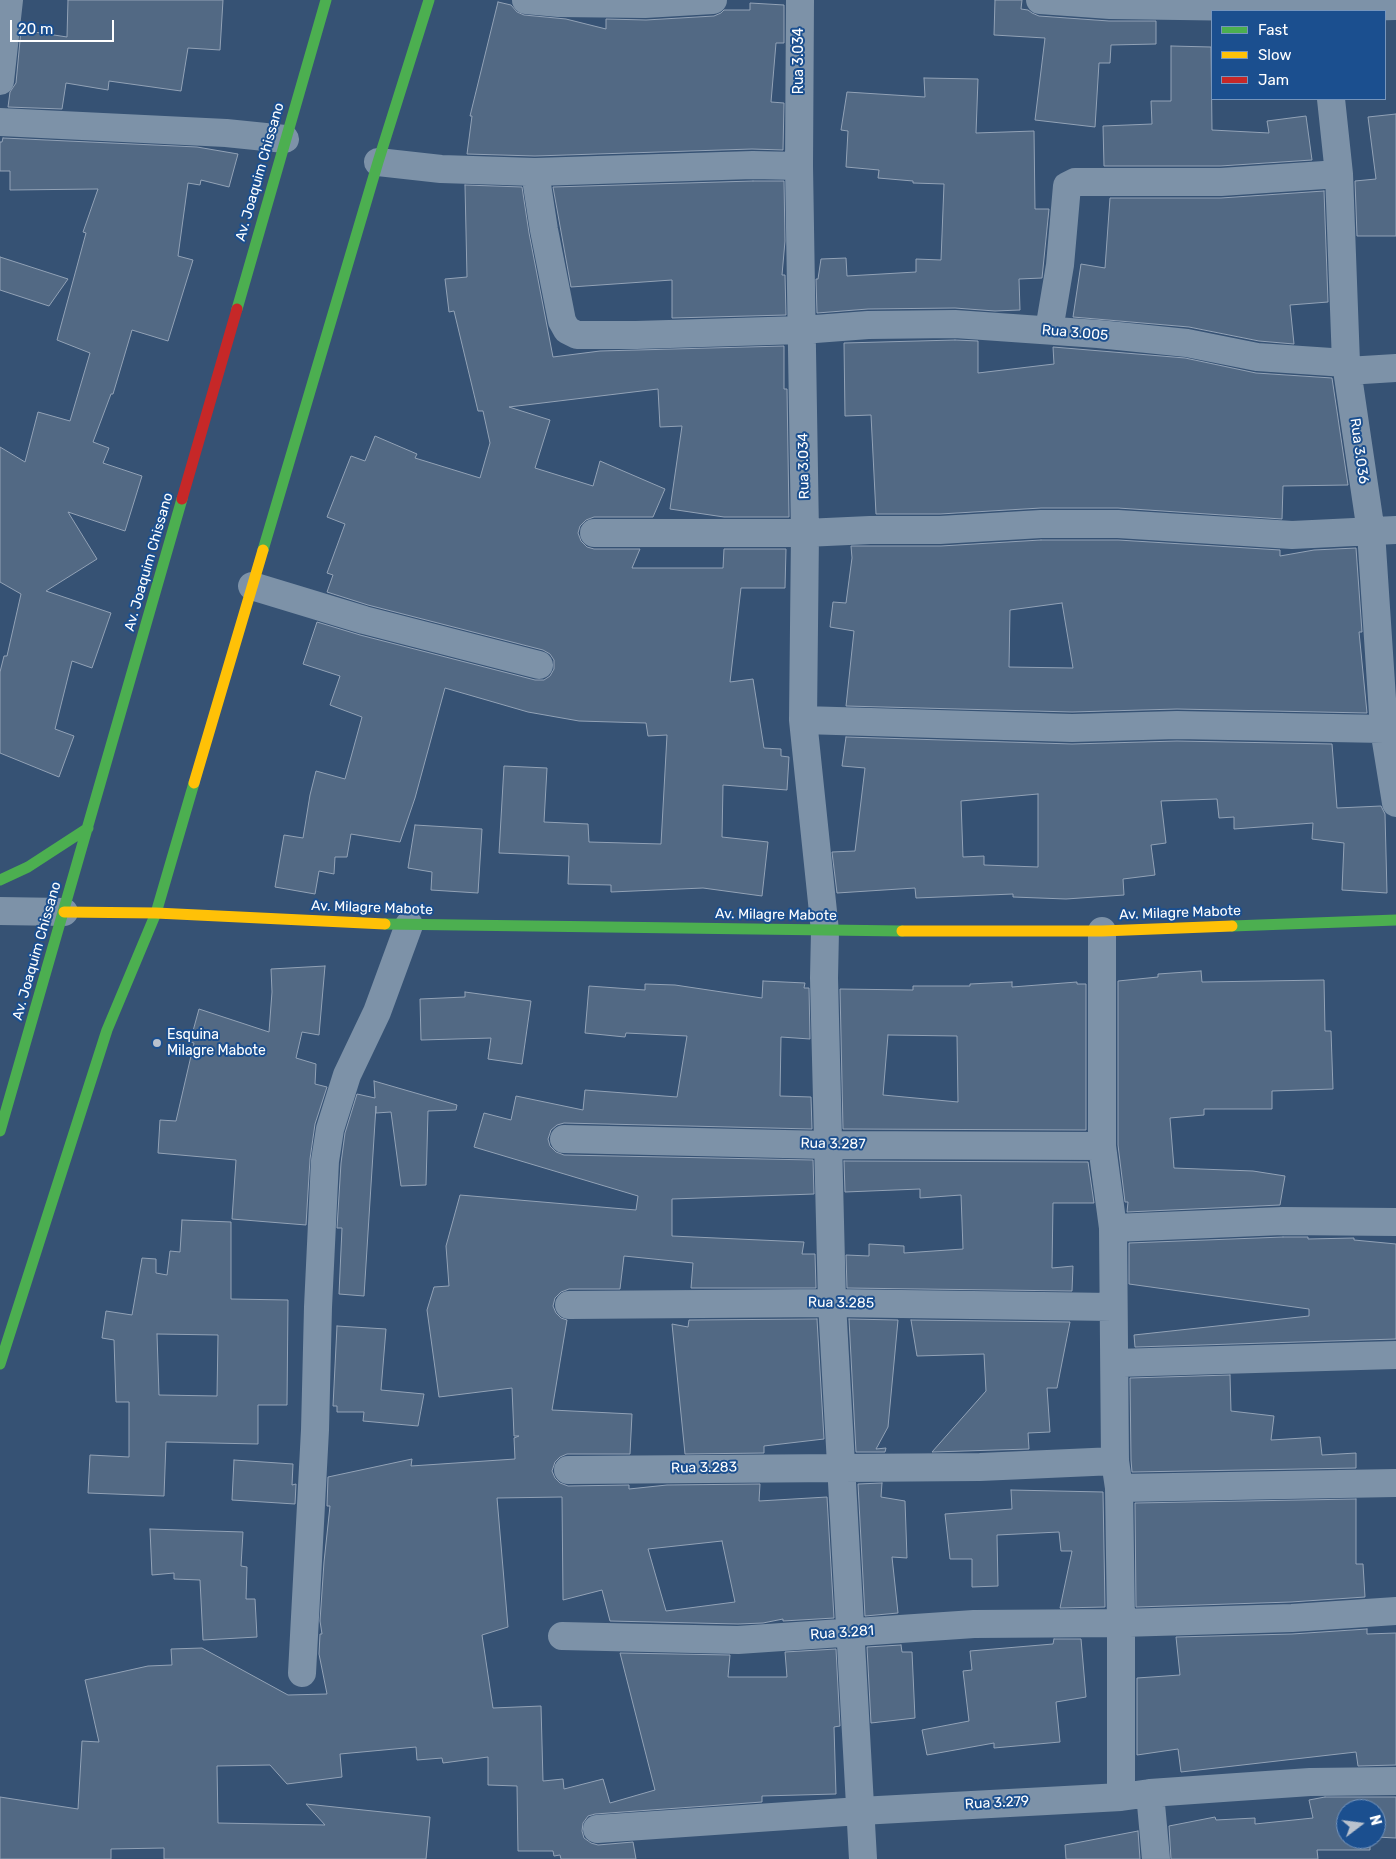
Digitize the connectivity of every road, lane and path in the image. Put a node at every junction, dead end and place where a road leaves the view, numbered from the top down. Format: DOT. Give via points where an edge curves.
graph roads {
  1 [pos="8,0"];
  2 [pos="326,0"];
  3 [pos="429,0"];
  4 [pos="526,0"];
  5 [pos="713,0"];
  6 [pos="800,0"];
  7 [pos="1040,0"];
  8 [pos="1318,6"];
  9 [pos="1396,6"];
  10 [pos="0,81"];
  11 [pos="1332,100"];
  12 [pos="0,122"];
  13 [pos="285,138"];
  14 [pos="378,162"];
  15 [pos="798,166"];
  16 [pos="535,172"];
  17 [pos="1339,174"];
  18 [pos="802,330"];
  19 [pos="1049,330"];
  20 [pos="1347,367"];
  21 [pos="1396,368"];
  22 [pos="1383,531"];
  23 [pos="805,533"];
  24 [pos="594,534"];
  25 [pos="252,586"];
  26 [pos="540,665"];
  27 [pos="803,720"];
  28 [pos="1384,729"];
  29 [pos="1396,803"];
  30 [pos="88,828"];
  31 [pos="0,880"];
  32 [pos="0,912"];
  33 [pos="64,912"];
  34 [pos="156,913"];
  35 [pos="1396,920"];
  36 [pos="409,925"];
  37 [pos="824,931"];
  38 [pos="1102,931"];
  39 [pos="0,1131"];
  40 [pos="564,1139"];
  41 [pos="828,1145"];
  42 [pos="1102,1146"];
  43 [pos="1396,1222"];
  44 [pos="1113,1228"];
  45 [pos="832,1303"];
  46 [pos="569,1306"];
  47 [pos="1112,1307"];
  48 [pos="1396,1355"];
  49 [pos="1115,1363"];
  50 [pos="0,1364"];
  51 [pos="1115,1461"];
  52 [pos="841,1468"];
  53 [pos="568,1470"];
  54 [pos="1396,1483"];
  55 [pos="1119,1488"];
  56 [pos="1396,1611"];
  57 [pos="1121,1623"];
  58 [pos="850,1633"];
  59 [pos="562,1636"];
  60 [pos="302,1673"];
  61 [pos="1396,1781"];
  62 [pos="1150,1793"];
  63 [pos="1121,1797"];
  64 [pos="860,1811"];
  65 [pos="597,1829"];
  66 [pos="863,1859"];
  67 [pos="1156,1859"];
  1 -- 10 [label="street"];
  2 -- 13 [label="main road, Av. Joaquim Chissano"];
  3 -- 14 [label="main road"];
  4 -- 5 [label="street" via="645,4"];
  6 -- 15 [label="street, Rua 3.034"];
  7 -- 8 [label="street" via="1110,5"];
  8 -- 9 [label="street"];
  11 -- 17 [label="street, Rua 3.036"];
  12 -- 13 [label="street"];
  13 -- 30 [label="main road, Av. Joaquim Chissano"];
  14 -- 16 [label="street" via="441,169"];
  14 -- 25 [label="main road"];
  15 -- 16 [label="street"];
  15 -- 18 [label="street, Rua 3.034"];
  16 -- 18 [label="street, Rua 3.005" via="556,294 567,330 577,335"];
  17 -- 19 [label="street" via="1221,182 1075,182 1067,186 1060,265"];
  17 -- 20 [label="street, Rua 3.036"];
  18 -- 19 [label="street, Rua 3.005" via="955,324"];
  18 -- 23 [label="street, Rua 3.034"];
  19 -- 20 [label="street, Rua 3.005" via="1186,343 1257,357"];
  20 -- 21 [label="street, Rua 3.005"];
  20 -- 22 [label="street, Rua 3.036"];
  22 -- 23 [label="street" via="1292,534 1118,524 1041,524"];
  22 -- 28 [label="street, Rua 3.036"];
  23 -- 24 [label="street"];
  23 -- 27 [label="street, Rua 3.034"];
  25 -- 26 [label="street" via="364,620"];
  25 -- 34 [label="main road"];
  27 -- 28 [label="street" via="1072,728 1177,725"];
  27 -- 37 [label="street, Rua 3.034"];
  28 -- 29 [label="street, Rua 3.036"];
  30 -- 31 [label="main road" via="28,867"];
  30 -- 33 [label="main road, Av. Joaquim Chissano"];
  32 -- 33 [label="street"];
  33 -- 34 [label="main road, Av. Milagre Mabote"];
  33 -- 39 [label="main road, Av. Joaquim Chissano"];
  34 -- 36 [label="main road, Av. Milagre Mabote"];
  34 -- 50 [label="main road" via="107,1030"];
  35 -- 38 [label="main road, Av. Milagre Mabote"];
  36 -- 37 [label="main road, Av. Milagre Mabote"];
  36 -- 60 [label="street" via="377,1012 347,1075 330,1129 325,1161"];
  37 -- 38 [label="main road, Av. Milagre Mabote"];
  37 -- 41 [label="street, Rua 3.034"];
  38 -- 42 [label="street"];
  40 -- 41 [label="street, Rua 3.287"];
  41 -- 42 [label="street, Rua 3.287"];
  41 -- 45 [label="street, Rua 3.034"];
  42 -- 44 [label="street"];
  43 -- 44 [label="street"];
  44 -- 47 [label="street"];
  45 -- 46 [label="street, Rua 3.285"];
  45 -- 47 [label="street, Rua 3.285"];
  45 -- 52 [label="street, Rua 3.034"];
  47 -- 49 [label="street"];
  48 -- 49 [label="street"];
  49 -- 51 [label="street"];
  51 -- 52 [label="street, Rua 3.283" via="980,1467"];
  51 -- 55 [label="street"];
  52 -- 53 [label="street, Rua 3.283"];
  52 -- 58 [label="street, Rua 3.034"];
  54 -- 55 [label="street"];
  55 -- 57 [label="street"];
  56 -- 57 [label="street, Rua 3.281"];
  57 -- 58 [label="street, Rua 3.281" via="974,1624"];
  57 -- 63 [label="street"];
  58 -- 59 [label="street, Rua 3.281" via="738,1640"];
  58 -- 64 [label="street, Rua 3.034"];
  61 -- 62 [label="street, Rua 3.279" via="1310,1782"];
  62 -- 63 [label="street, Rua 3.279"];
  62 -- 67 [label="street"];
  63 -- 64 [label="street, Rua 3.279"];
  64 -- 65 [label="street, Rua 3.279"];
  64 -- 66 [label="street, Rua 3.034"];
}
